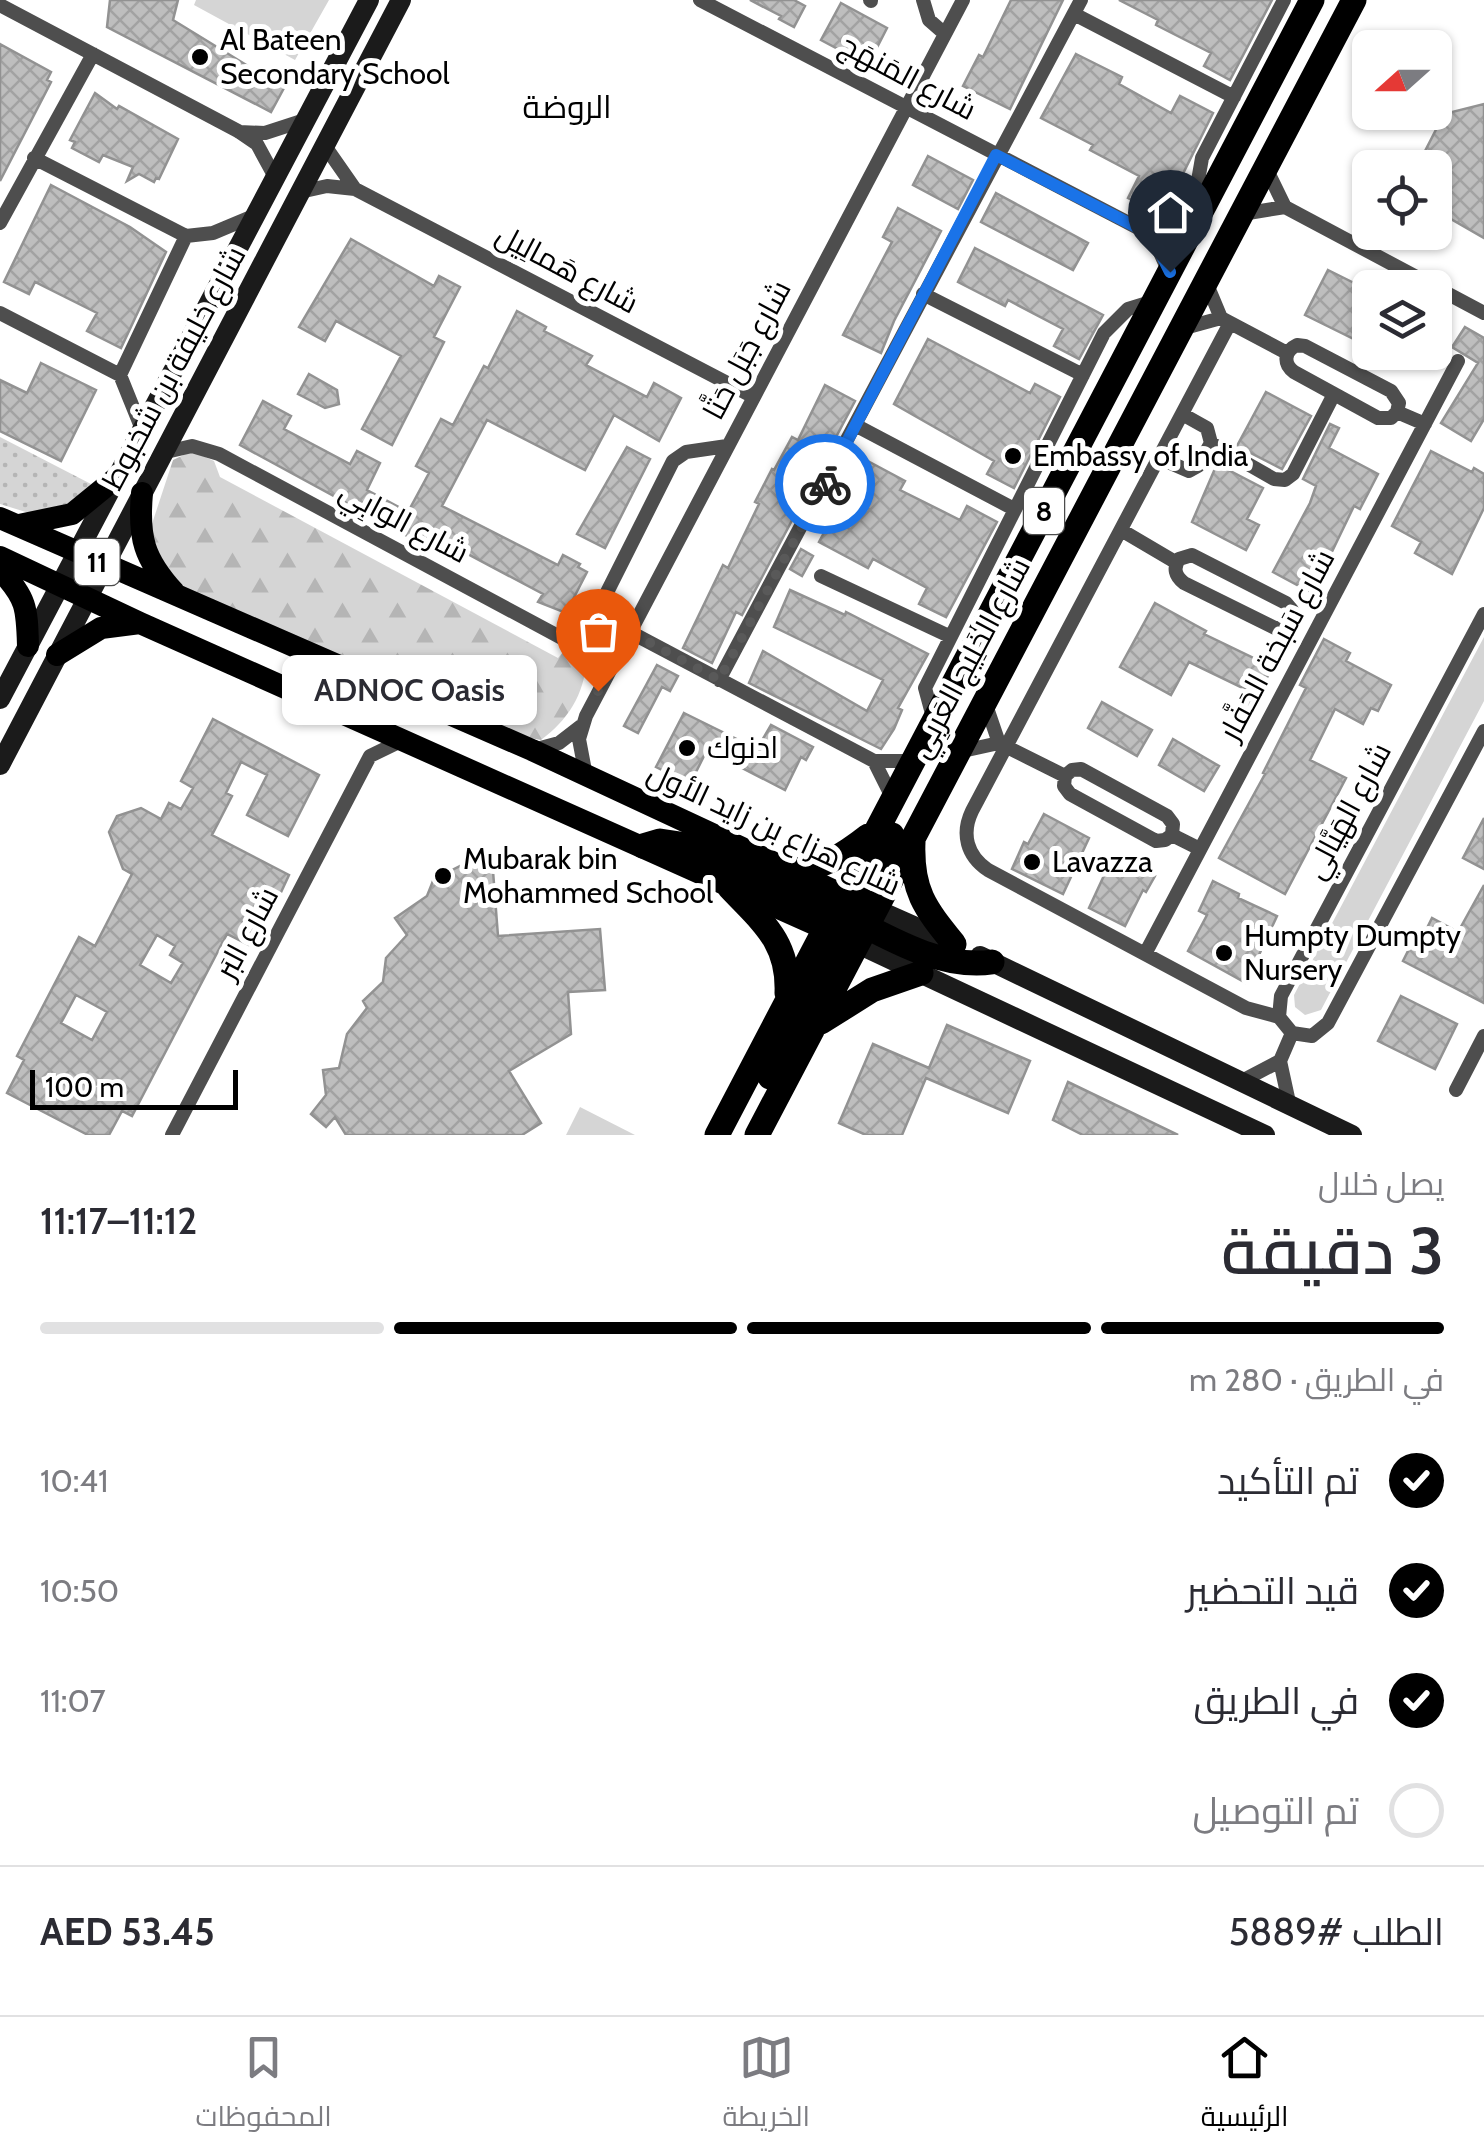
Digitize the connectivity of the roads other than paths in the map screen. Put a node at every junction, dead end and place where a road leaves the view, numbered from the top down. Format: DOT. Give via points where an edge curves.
graph roads {
  1 [pos="370,0"];
  2 [pos="401,0"];
  3 [pos="700,0"];
  4 [pos="923,0"];
  5 [pos="963,0"];
  6 [pos="1284,0"];
  7 [pos="1312,0"];
  8 [pos="1354,0"];
  9 [pos="0,5"];
  10 [pos="1078,7"];
  11 [pos="946,34"];
  12 [pos="93,54"];
  13 [pos="1234,97"];
  14 [pos="906,108"];
  15 [pos="307,120"];
  16 [pos="238,132"];
  17 [pos="325,146"];
  18 [pos="996,155"];
  19 [pos="34,158"];
  20 [pos="1266,167"];
  21 [pos="276,179"];
  22 [pos="355,189"];
  23 [pos="300,192"];
  24 [pos="1285,208"];
  25 [pos="257,214"];
  26 [pos="1240,214"];
  27 [pos="1196,221"];
  28 [pos="0,223"];
  29 [pos="1144,231"];
  30 [pos="186,236"];
  31 [pos="1170,272"];
  32 [pos="1206,281"];
  33 [pos="924,294"];
  34 [pos="1154,301"];
  35 [pos="1484,313"];
  36 [pos="0,314"];
  37 [pos="1226,320"];
  38 [pos="1180,330"];
  39 [pos="1287,353"];
  40 [pos="1458,361"];
  41 [pos="120,375"];
  42 [pos="1083,376"];
  43 [pos="1334,394"];
  44 [pos="754,397"];
  45 [pos="1398,412"];
  46 [pos="1182,414"];
  47 [pos="1425,424"];
  48 [pos="855,426"];
  49 [pos="143,432"];
  50 [pos="1211,443"];
  51 [pos="728,446"];
  52 [pos="166,452"];
  53 [pos="1159,458"];
  54 [pos="120,474"];
  55 [pos="142,493"];
  56 [pos="1014,509"];
  57 [pos="8,521"];
  58 [pos="1120,530"];
  59 [pos="78,552"];
  60 [pos="0,557"];
  61 [pos="1177,563"];
  62 [pos="104,566"];
  63 [pos="0,570"];
  64 [pos="822,576"];
  65 [pos="61,583"];
  66 [pos="88,597"];
  67 [pos="180,598"];
  68 [pos="1484,614"];
  69 [pos="140,623"];
  70 [pos="1291,623"];
  71 [pos="630,632"];
  72 [pos="949,636"];
  73 [pos="1312,636"];
  74 [pos="28,646"];
  75 [pos="579,648"];
  76 [pos="57,655"];
  77 [pos="612,665"];
  78 [pos="719,680"];
  79 [pos="0,699"];
  80 [pos="985,701"];
  81 [pos="358,719"];
  82 [pos="581,726"];
  83 [pos="930,729"];
  84 [pos="1484,731"];
  85 [pos="404,739"];
  86 [pos="1003,745"];
  87 [pos="532,750"];
  88 [pos="957,752"];
  89 [pos="370,756"];
  90 [pos="874,761"];
  91 [pos="914,761"];
  92 [pos="0,765"];
  93 [pos="586,776"];
  94 [pos="1065,776"];
  95 [pos="893,799"];
  96 [pos="876,830"];
  97 [pos="1172,834"];
  98 [pos="913,838"];
  99 [pos="643,846"];
  100 [pos="1200,849"];
  101 [pos="792,870"];
  102 [pos="730,888"];
  103 [pos="849,918"];
  104 [pos="954,944"];
  105 [pos="1145,954"];
  106 [pos="992,962"];
  107 [pos="921,973"];
  108 [pos="786,999"];
  109 [pos="1278,1017"];
  110 [pos="817,1025"];
  111 [pos="1292,1034"];
  112 [pos="1484,1036"];
  113 [pos="1280,1062"];
  114 [pos="1240,1082"];
  115 [pos="1456,1090"];
  116 [pos="1290,1107"];
  117 [pos="172,1135"];
  118 [pos="717,1135"];
  119 [pos="746,1135"];
  120 [pos="757,1135"];
  121 [pos="1264,1135"];
  122 [pos="1352,1135"];
  1 -- 15 [label="main road, شارع خليفة بن شخبوط"];
  2 -- 17 [label="main road, شارع خليفة بن شخبوط"];
  3 -- 14 [label="street, شارع المَنهَج"];
  4 -- 11 [label="street" via="930,20"];
  5 -- 11 [label="street, شارع جَبَل حَتَّا"];
  6 -- 13 [label="street"];
  7 -- 27 [label="highway, شارع الخَلِيج العَربِي / 8"];
  8 -- 20 [label="highway, شارع الخَلِيج العَربِي / 8"];
  9 -- 12 [label="street"];
  10 -- 13 [label="street"];
  10 -- 18 [label="street"];
  11 -- 14 [label="street, شارع جَبَل حَتَّا"];
  12 -- 16 [label="street"];
  12 -- 19 [label="street"];
  13 -- 27 [label="street" via="1197,175"];
  14 -- 18 [label="street, شارع المَنهَج"];
  14 -- 44 [label="street, شارع جَبَل حَتَّا"];
  15 -- 16 [label="street" via="265,134"];
  15 -- 21 [label="main road, شارع خليفة بن شخبوط"];
  16 -- 21 [label="street" via="257,144"];
  17 -- 22 [label="street, شارع هَمالِيل"];
  17 -- 23 [label="main road, شارع خليفة بن شخبوط"];
  18 -- 29 [label="street, شارع المَنهَج"];
  18 -- 33 [label="street"];
  19 -- 28 [label="street"];
  19 -- 30 [label="street"];
  20 -- 24 [label="street"];
  20 -- 26 [label="highway, شارع الخَلِيج العَربِي / 8"];
  21 -- 25 [label="main road, شارع خليفة بن شخبوط"];
  22 -- 23 [label="street, شارع هَمالِيل"];
  22 -- 44 [label="street, شارع هَمالِيل"];
  23 -- 52 [label="main road, شارع خليفة بن شخبوط"];
  24 -- 26 [label="street"];
  24 -- 35 [label="street"];
  25 -- 30 [label="street" via="213,233"];
  25 -- 49 [label="main road, شارع خليفة بن شخبوط"];
  26 -- 32 [label="highway, شارع الخَلِيج العَربِي / 8"];
  27 -- 29 [label="street"];
  27 -- 31 [label="highway, شارع الخَلِيج العَربِي / 8"];
  29 -- 31 [label="street"];
  30 -- 41 [label="street"];
  31 -- 34 [label="highway, شارع الخَلِيج العَربِي / 8"];
  32 -- 37 [label="street"];
  32 -- 38 [label="highway, شارع الخَلِيج العَربِي / 8"];
  33 -- 42 [label="street"];
  33 -- 48 [label="street"];
  34 -- 42 [label="street" via="1118,317"];
  34 -- 83 [label="highway, شارع الخَلِيج العَربِي / 8"];
  36 -- 41 [label="street"];
  37 -- 38 [label="street"];
  37 -- 39 [label="street"];
  37 -- 46 [label="street"];
  38 -- 80 [label="highway, شارع الخَلِيج العَربِي / 8"];
  39 -- 43 [label="street" via="1290,370"];
  39 -- 45 [label="street" via="1305,346 1374,382 1395,394"];
  40 -- 47 [label="street, شارع سَبخة الحَفَّار"];
  41 -- 49 [label="street"];
  42 -- 56 [label="street"];
  43 -- 45 [label="street" via="1382,420"];
  43 -- 50 [label="street" via="1285,480"];
  44 -- 51 [label="street, شارع جَبَل حَتَّا"];
  45 -- 47 [label="street"];
  46 -- 50 [label="street" via="1207,428"];
  46 -- 53 [label="street"];
  47 -- 73 [label="street, شارع سَبخة الحَفَّار"];
  48 -- 56 [label="street, شارع الخَلِيج العَربِي"];
  48 -- 78 [label="street"];
  49 -- 54 [label="main road, شارع خليفة بن شخبوط"];
  50 -- 53 [label="street" via="1189,470"];
  51 -- 71 [label="street, شارع جَبَل حَتَّا"];
  51 -- 75 [label="street" via="686,452 673,461"];
  52 -- 55 [label="main road, شارع خليفة بن شخبوط"];
  52 -- 75 [label="street, شارع الوابِي" via="192,446 219,454"];
  53 -- 58 [label="street"];
  54 -- 57 [label="main road" via="72,514"];
  54 -- 59 [label="main road, شارع خليفة بن شخبوط"];
  55 -- 62 [label="main road, شارع خليفة بن شخبوط"];
  55 -- 67 [label="main road" via="149,561"];
  56 -- 72 [label="street"];
  57 -- 59 [label="main road, شارع هزاع بن زايد الأول / 11"];
  58 -- 61 [label="street"];
  58 -- 86 [label="street"];
  59 -- 62 [label="main road, شارع هزاع بن زايد الأول / 11"];
  59 -- 65 [label="main road, شارع خليفة بن شخبوط"];
  60 -- 65 [label="main road, شارع هزاع بن زايد الأول / 11"];
  61 -- 70 [label="street" via="1177,576 1187,585 1275,628"];
  61 -- 70 [label="street" via="1192,555 1286,603"];
  62 -- 66 [label="main road, شارع خليفة بن شخبوط"];
  62 -- 67 [label="main road, شارع هزاع بن زايد الأول / 11"];
  63 -- 74 [label="main road" via="25,603"];
  64 -- 72 [label="street, شارع الخَلِيج العَربِي"];
  65 -- 66 [label="main road, شارع هزاع بن زايد الأول / 11"];
  65 -- 74 [label="main road, شارع خليفة بن شخبوط"];
  66 -- 69 [label="main road, شارع هزاع بن زايد الأول / 11"];
  66 -- 76 [label="main road, شارع خليفة بن شخبوط"];
  67 -- 87 [label="main road, شارع هزاع بن زايد الأول / 11"];
  68 -- 109 [label="street, شارع الهَيَّالي" via="1281,996"];
  69 -- 76 [label="main road" via="101,628"];
  69 -- 81 [label="main road, شارع هزاع بن زايد الأول / 11"];
  70 -- 73 [label="street"];
  71 -- 77 [label="street, شارع جَبَل حَتَّا"];
  71 -- 78 [label="street"];
  72 -- 83 [label="street" via="925,688"];
  73 -- 100 [label="street, شارع سَبخة الحَفَّار"];
  74 -- 79 [label="main road, شارع خليفة بن شخبوط"];
  75 -- 77 [label="street, شارع الوابِي"];
  76 -- 92 [label="main road, شارع خليفة بن شخبوط"];
  77 -- 82 [label="street, شارع جَبَل حَتَّا"];
  78 -- 90 [label="street"];
  80 -- 86 [label="street"];
  80 -- 88 [label="highway, شارع الخَلِيج العَربِي / 8"];
  81 -- 85 [label="main road, شارع هزاع بن زايد الأول / 11"];
  81 -- 89 [label="street"];
  82 -- 87 [label="street" via="559,743"];
  82 -- 93 [label="street"];
  83 -- 91 [label="highway, شارع الخَلِيج العَربِي / 8"];
  83 -- 103 [label="highway" via="925,770"];
  84 -- 111 [label="street" via="1332,1018 1312,1036"];
  85 -- 89 [label="street"];
  85 -- 99 [label="main road, شارع هزاع بن زايد الأول / 11"];
  86 -- 88 [label="street"];
  86 -- 94 [label="street"];
  86 -- 105 [label="street" via="968,819 975,860"];
  87 -- 93 [label="main road, شارع هزاع بن زايد الأول / 11"];
  88 -- 98 [label="highway, شارع الخَلِيج العَربِي / 8"];
  89 -- 117 [label="street, شارع البَر"];
  90 -- 91 [label="street"];
  90 -- 95 [label="street"];
  91 -- 95 [label="highway, شارع الخَلِيج العَربِي / 8"];
  93 -- 101 [label="main road, شارع هزاع بن زايد الأول / 11"];
  94 -- 97 [label="street" via="1070,794 1152,839"];
  94 -- 97 [label="street" via="1081,769 1102,780 1168,816"];
  95 -- 96 [label="highway, شارع الخَلِيج العَربِي / 8"];
  96 -- 101 [label="highway" via="832,861"];
  96 -- 103 [label="highway, شارع الخَلِيج العَربِي / 8"];
  97 -- 100 [label="street"];
  98 -- 103 [label="highway, شارع الخَلِيج العَربِي / 8"];
  98 -- 104 [label="highway" via="916,888"];
  99 -- 102 [label="main road, شارع هزاع بن زايد الأول / 11"];
  99 -- 103 [label="highway" via="680,844"];
  100 -- 105 [label="street, شارع سَبخة الحَفَّار"];
  101 -- 103 [label="main road, شارع هزاع بن زايد الأول / 11"];
  102 -- 103 [label="main road, شارع هزاع بن زايد الأول / 11"];
  102 -- 108 [label="highway" via="783,953"];
  103 -- 104 [label="main road, شارع هزاع بن زايد الأول / 11"];
  103 -- 106 [label="highway" via="952,962"];
  103 -- 107 [label="main road, شارع هزاع بن زايد الأول / 11"];
  103 -- 108 [label="highway, شارع الخَلِيج العَربِي / 8"];
  103 -- 110 [label="highway, شارع الخَلِيج العَربِي / 8"];
  103 -- 119 [label="highway"];
  104 -- 106 [label="main road, شارع هزاع بن زايد الأول / 11"];
  105 -- 109 [label="street" via="1254,1012"];
  106 -- 114 [label="main road, شارع هزاع بن زايد الأول / 11"];
  107 -- 110 [label="highway" via="872,990"];
  107 -- 121 [label="main road, شارع هزاع بن زايد الأول / 11"];
  108 -- 118 [label="highway, شارع الخَلِيج العَربِي / 8"];
  109 -- 111 [label="street"];
  110 -- 120 [label="highway, شارع الخَلِيج العَربِي / 8"];
  111 -- 113 [label="street"];
  112 -- 115 [label="street"];
  113 -- 114 [label="street"];
  113 -- 116 [label="street"];
  114 -- 116 [label="main road, شارع هزاع بن زايد الأول / 11"];
  116 -- 122 [label="main road, شارع هزاع بن زايد الأول / 11"];
}
